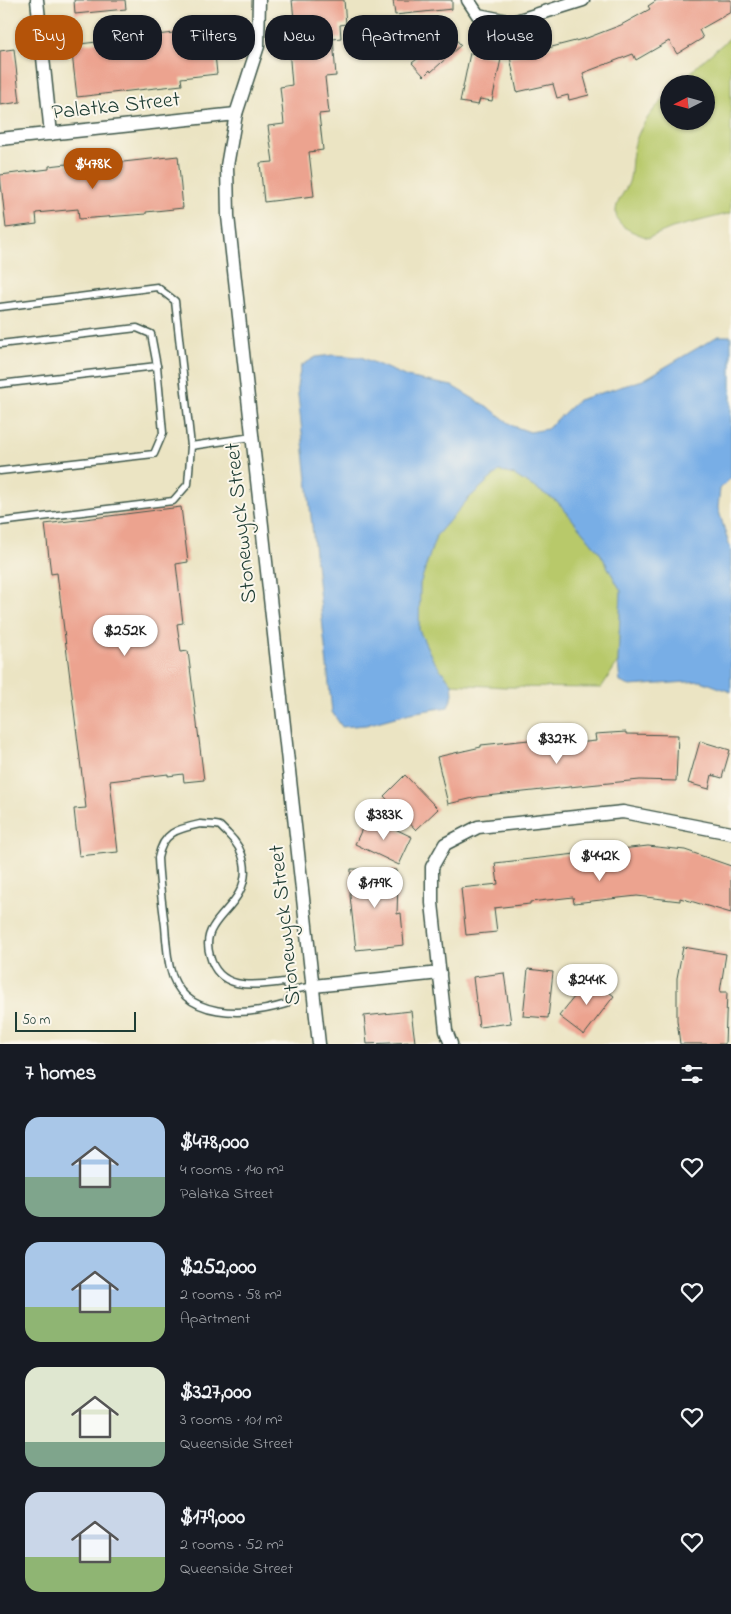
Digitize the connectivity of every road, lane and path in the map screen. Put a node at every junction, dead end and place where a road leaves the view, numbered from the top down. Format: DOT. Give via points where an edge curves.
graph roads {
  1 [pos="38,0"];
  2 [pos="259,0"];
  3 [pos="468,0"];
  4 [pos="583,0"];
  5 [pos="236,114"];
  6 [pos="51,134"];
  7 [pos="0,139"];
  8 [pos="0,307"];
  9 [pos="0,344"];
  10 [pos="157,366"];
  11 [pos="0,384"];
  12 [pos="252,437"];
  13 [pos="192,446"];
  14 [pos="0,471"];
  15 [pos="0,522"];
  16 [pos="731,833"];
  17 [pos="440,973"];
  18 [pos="313,986"];
  19 [pos="293,990"];
  20 [pos="320,1044"];
  21 [pos="451,1044"];
  1 -- 6 [label="street"];
  2 -- 5 [label="street, Stonewyck Street" via="258,46"];
  3 -- 4 [label="street" via="478,15 513,22"];
  5 -- 6 [label="street, Palatka Street"];
  5 -- 12 [label="street, Stonewyck Street" via="227,166 228,216"];
  6 -- 7 [label="street, Palatka Street"];
  8 -- 13 [label="lane" via="157,287 175,301"];
  9 -- 10 [label="lane" via="137,328 151,334"];
  10 -- 11 [label="lane"];
  10 -- 14 [label="lane" via="162,432 154,454"];
  12 -- 13 [label="lane"];
  12 -- 18 [label="street, Stonewyck Street"];
  13 -- 15 [label="lane" via="188,484 173,501"];
  16 -- 17 [label="street" via="623,812 478,827 445,844 432,867 432,903"];
  17 -- 18 [label="street"];
  17 -- 21 [label="street" via="446,1031"];
  18 -- 19 [label="lane"];
  18 -- 20 [label="street, Stonewyck Street"];
  19 -- 19 [label="lane" via="284,982 251,986 228,981 216,972 208,942 213,927 230,907 246,878 240,849 220,826 200,824 179,828 169,835 160,845 158,870 170,969 178,988 197,1006 222,1012 286,1004"];
}
